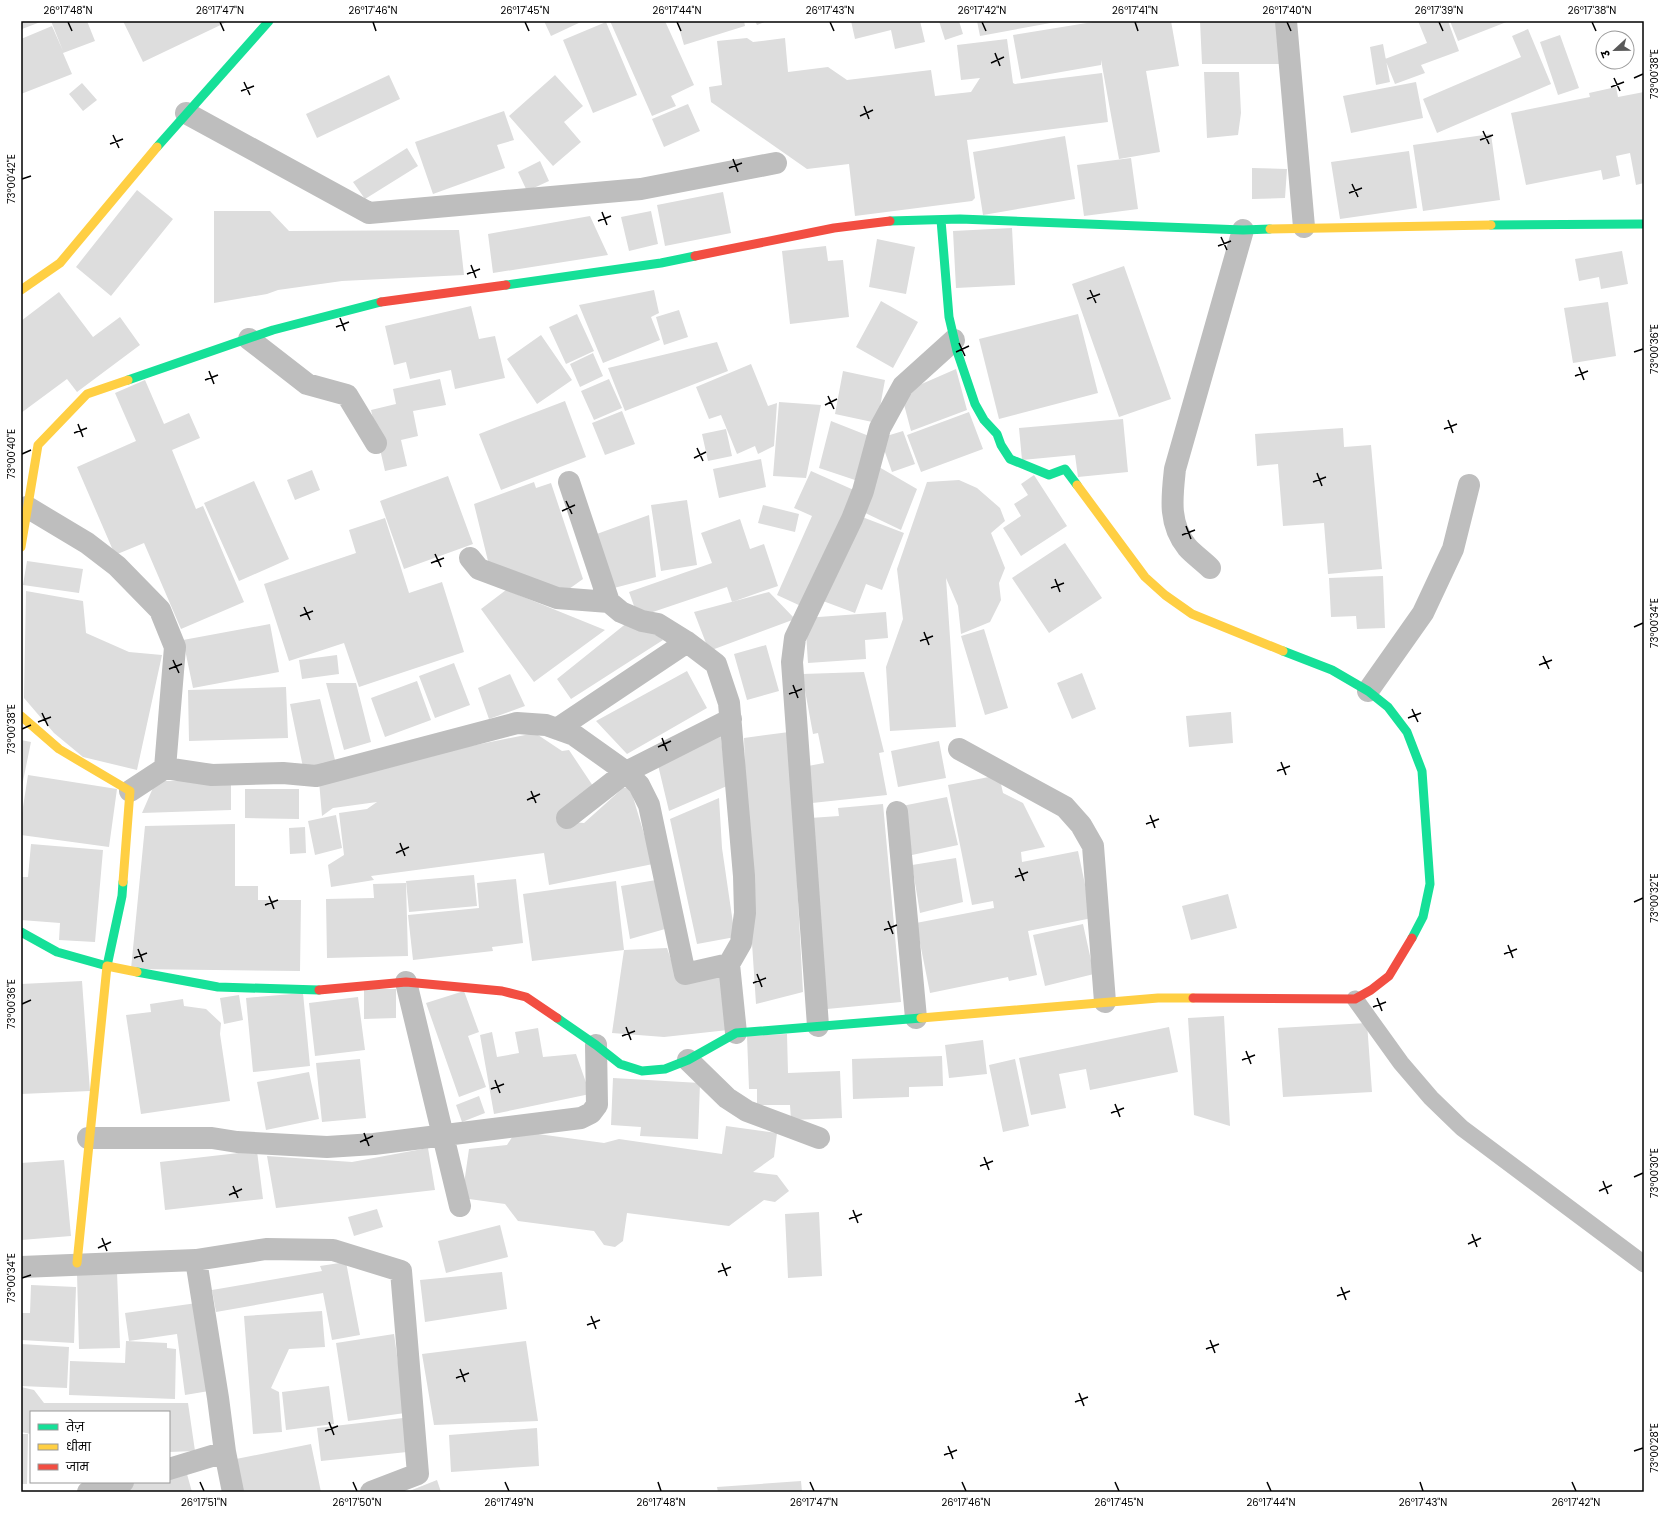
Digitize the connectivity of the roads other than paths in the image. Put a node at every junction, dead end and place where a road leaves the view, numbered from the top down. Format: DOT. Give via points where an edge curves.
graph roads {
  1 [pos="269,21"];
  2 [pos="1286,21"];
  3 [pos="186,113"];
  4 [pos="776,163"];
  5 [pos="941,220"];
  6 [pos="1644,224"];
  7 [pos="1304,227"];
  8 [pos="1243,230"];
  9 [pos="21,290"];
  10 [pos="249,339"];
  11 [pos="954,340"];
  12 [pos="376,443"];
  13 [pos="570,482"];
  14 [pos="1469,485"];
  15 [pos="26,507"];
  16 [pos="21,547"];
  17 [pos="470,558"];
  18 [pos="1210,568"];
  19 [pos="609,602"];
  20 [pos="687,642"];
  21 [pos="1368,691"];
  22 [pos="21,716"];
  23 [pos="730,719"];
  24 [pos="557,729"];
  25 [pos="959,749"];
  26 [pos="165,768"];
  27 [pos="626,772"];
  28 [pos="130,791"];
  29 [pos="897,812"];
  30 [pos="567,818"];
  31 [pos="21,932"];
  32 [pos="729,964"];
  33 [pos="107,966"];
  34 [pos="406,982"];
  35 [pos="1355,999"];
  36 [pos="1105,1002"];
  37 [pos="916,1018"];
  38 [pos="818,1026"];
  39 [pos="736,1033"];
  40 [pos="596,1045"];
  41 [pos="688,1060"];
  42 [pos="442,1135"];
  43 [pos="88,1138"];
  44 [pos="819,1138"];
  45 [pos="460,1206"];
  46 [pos="196,1260"];
  47 [pos="77,1263"];
  48 [pos="1644,1264"];
  49 [pos="21,1267"];
  50 [pos="225,1452"];
  51 [pos="170,1468"];
  52 [pos="120,1483"];
  53 [pos="88,1492"];
  54 [pos="233,1492"];
  55 [pos="371,1492"];
  1 -- 3 [label="street"];
  2 -- 7 [label="street"];
  3 -- 4 [label="street" via="369,213 641,189"];
  3 -- 9 [label="street" via="60,263"];
  5 -- 8 [label="street"];
  5 -- 10 [label="street" via="882,221 834,228 661,263 376,303"];
  5 -- 11 [label="street" via="949,317"];
  6 -- 7 [label="street"];
  7 -- 8 [label="street"];
  8 -- 18 [label="street" via="1175,469 1171,500 1176,530 1187,547"];
  10 -- 12 [label="street" via="307,384 348,395"];
  10 -- 15 [label="street" via="87,394 38,445"];
  11 -- 21 [label="street" via="975,404 984,420 998,434 1001,445 1010,459 1049,475 1065,469 1145,577 1165,595 1192,614 1332,670"];
  11 -- 38 [label="street" via="903,386 880,428 852,520 795,638 792,662"];
  13 -- 19 [label="street"];
  14 -- 21 [label="street" via="1453,550 1423,613"];
  15 -- 16 [label="street"];
  15 -- 26 [label="street" via="87,543 117,566 160,610 175,647"];
  17 -- 19 [label="street" via="479,569 557,598"];
  19 -- 20 [label="street" via="621,612 642,621 658,624"];
  20 -- 23 [label="street" via="716,664 729,703"];
  20 -- 24 [label="street"];
  21 -- 35 [label="street" via="1388,707 1407,732 1422,771 1430,884 1423,917 1405,952 1389,976"];
  22 -- 28 [label="street" via="59,749"];
  23 -- 27 [label="street"];
  23 -- 32 [label="street" via="745,913 742,943"];
  24 -- 26 [label="street" via="546,725 517,722 316,776 284,773 212,774"];
  24 -- 27 [label="street" via="574,735"];
  25 -- 36 [label="street" via="1065,807 1081,824 1093,846"];
  26 -- 28 [label="street"];
  27 -- 30 [label="street"];
  27 -- 32 [label="street" via="639,785 649,805 685,974"];
  28 -- 33 [label="street" via="122,896"];
  29 -- 37 [label="street"];
  31 -- 33 [label="street" via="57,952"];
  32 -- 39 [label="street"];
  33 -- 34 [label="street" via="218,987 322,990"];
  33 -- 43 [label="street"];
  34 -- 40 [label="street" via="502,990 526,997"];
  34 -- 42 [label="street"];
  35 -- 36 [label="street" via="1158,998"];
  35 -- 48 [label="lane" via="1401,1063 1431,1098 1462,1128"];
  36 -- 37 [label="street"];
  37 -- 38 [label="street"];
  38 -- 39 [label="street"];
  39 -- 41 [label="street"];
  40 -- 41 [label="street" via="620,1064 642,1071 665,1069"];
  40 -- 42 [label="street" via="597,1105 591,1113 581,1118"];
  41 -- 44 [label="street" via="727,1098 746,1112"];
  42 -- 43 [label="street" via="327,1147 212,1138"];
  42 -- 45 [label="street"];
  43 -- 47 [label="street"];
  46 -- 47 [label="street"];
  46 -- 50 [label="street"];
  46 -- 55 [label="street" via="266,1249 333,1250 401,1271 418,1474"];
  47 -- 49 [label="street"];
  50 -- 51 [label="street"];
  50 -- 54 [label="street"];
  52 -- 53 [label="street"];
}
